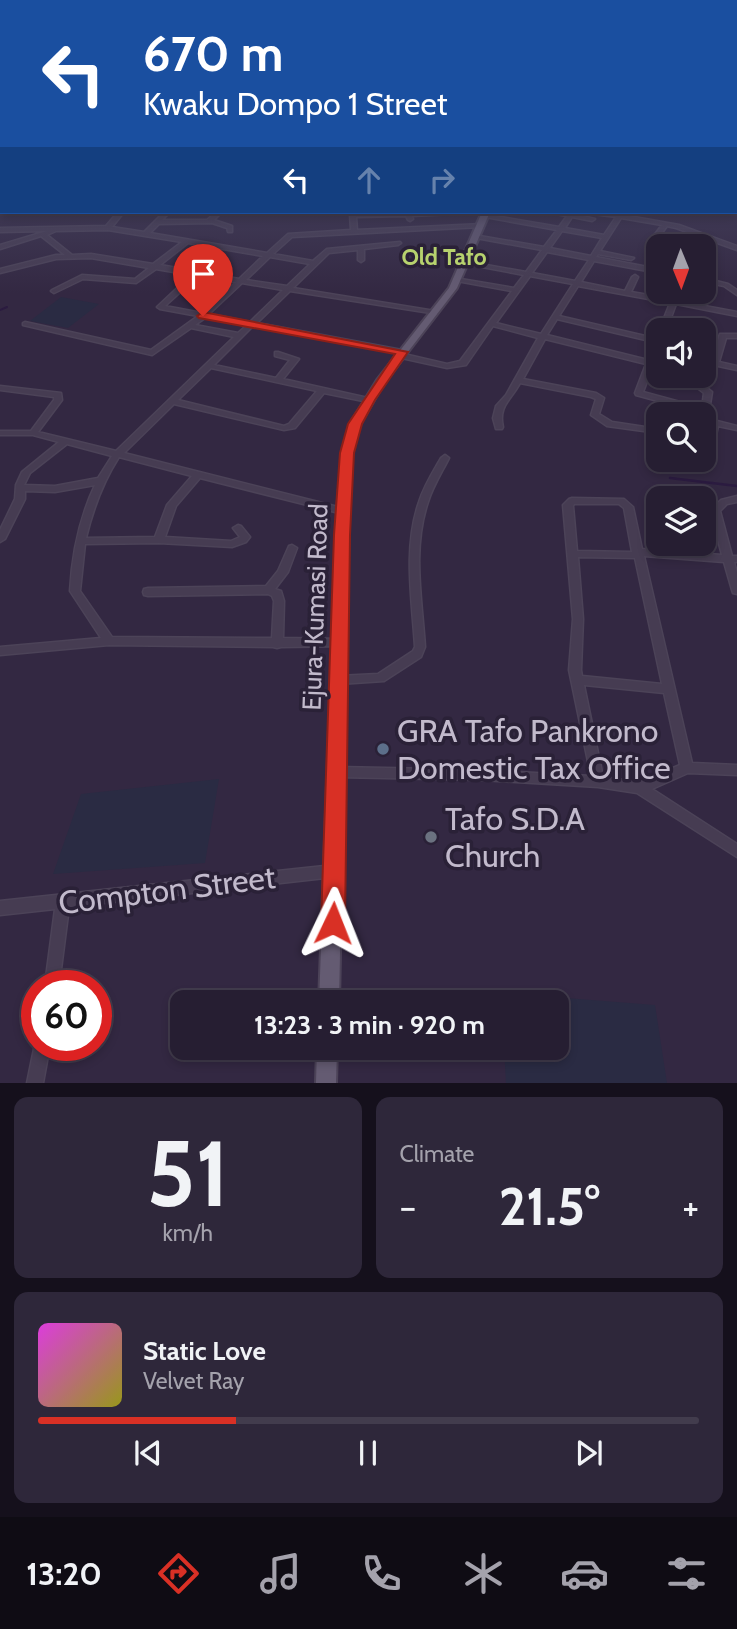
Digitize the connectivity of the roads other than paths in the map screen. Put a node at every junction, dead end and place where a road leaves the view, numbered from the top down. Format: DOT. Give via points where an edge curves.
graph roads {
  1 [pos="119,214"];
  2 [pos="165,214"];
  3 [pos="217,214"];
  4 [pos="353,214"];
  5 [pos="385,214"];
  6 [pos="431,214"];
  7 [pos="571,214"];
  8 [pos="620,214"];
  9 [pos="593,215"];
  10 [pos="212,221"];
  11 [pos="157,222"];
  12 [pos="482,222"];
  13 [pos="666,224"];
  14 [pos="61,228"];
  15 [pos="108,228"];
  16 [pos="561,228"];
  17 [pos="0,230"];
  18 [pos="230,231"];
  19 [pos="354,231"];
  20 [pos="146,234"];
  21 [pos="658,234"];
  22 [pos="43,235"];
  23 [pos="606,237"];
  24 [pos="187,241"];
  25 [pos="398,243"];
  26 [pos="0,247"];
  27 [pos="361,248"];
  28 [pos="737,248"];
  29 [pos="545,250"];
  30 [pos="69,255"];
  31 [pos="269,255"];
  32 [pos="594,255"];
  33 [pos="631,258"];
  34 [pos="361,260"];
  35 [pos="466,262"];
  36 [pos="313,263"];
  37 [pos="155,265"];
  38 [pos="646,268"];
  39 [pos="0,271"];
  40 [pos="198,272"];
  41 [pos="528,274"];
  42 [pos="635,277"];
  43 [pos="243,279"];
  44 [pos="457,279"];
  45 [pos="578,283"];
  46 [pos="716,283"];
  47 [pos="289,288"];
  48 [pos="516,290"];
  49 [pos="54,291"];
  50 [pos="627,293"];
  51 [pos="737,293"];
  52 [pos="646,297"];
  53 [pos="684,304"];
  54 [pos="435,313"];
  55 [pos="737,314"];
  56 [pos="203,316"];
  57 [pos="556,317"];
  58 [pos="25,324"];
  59 [pos="252,324"];
  60 [pos="492,324"];
  61 [pos="190,326"];
  62 [pos="240,336"];
  63 [pos="543,336"];
  64 [pos="737,336"];
  65 [pos="646,338"];
  66 [pos="401,353"];
  67 [pos="278,354"];
  68 [pos="716,359"];
  69 [pos="646,362"];
  70 [pos="716,362"];
  71 [pos="210,366"];
  72 [pos="737,368"];
  73 [pos="646,377"];
  74 [pos="278,380"];
  75 [pos="518,380"];
  76 [pos="0,388"];
  77 [pos="322,390"];
  78 [pos="368,400"];
  79 [pos="174,401"];
  80 [pos="669,402"];
  81 [pos="716,423"];
  82 [pos="499,427"];
  83 [pos="737,428"];
  84 [pos="646,429"];
  85 [pos="0,433"];
  86 [pos="33,433"];
  87 [pos="65,442"];
  88 [pos="116,456"];
  89 [pos="445,458"];
  90 [pos="197,476"];
  91 [pos="99,481"];
  92 [pos="20,488"];
  93 [pos="737,499"];
  94 [pos="343,511"];
  95 [pos="238,528"];
  96 [pos="0,539"];
  97 [pos="159,540"];
  98 [pos="83,541"];
  99 [pos="292,548"];
  100 [pos="574,554"];
  101 [pos="638,554"];
  102 [pos="732,559"];
  103 [pos="270,590"];
  104 [pos="737,590"];
  105 [pos="148,592"];
  106 [pos="109,641"];
  107 [pos="340,643"];
  108 [pos="277,644"];
  109 [pos="0,651"];
  110 [pos="339,680"];
  111 [pos="577,680"];
  112 [pos="667,689"];
  113 [pos="687,768"];
  114 [pos="737,770"];
  115 [pos="337,772"];
  116 [pos="598,782"];
  117 [pos="640,788"];
  118 [pos="737,851"];
  119 [pos="335,871"];
  120 [pos="63,903"];
  121 [pos="0,908"];
  122 [pos="54,970"];
  123 [pos="330,990"];
  124 [pos="327,1060"];
  125 [pos="39,1061"];
  126 [pos="35,1083"];
  127 [pos="326,1083"];
  1 -- 15 [label="street"];
  2 -- 11 [label="street"];
  3 -- 10 [label="street"];
  4 -- 19 [label="street"];
  5 -- 6 [label="street"];
  7 -- 16 [label="street"];
  8 -- 9 [label="street"];
  8 -- 13 [label="street"];
  8 -- 23 [label="street"];
  10 -- 11 [label="street"];
  10 -- 18 [label="street"];
  11 -- 20 [label="street"];
  12 -- 16 [label="street"];
  12 -- 19 [label="street"];
  12 -- 29 [label="street"];
  12 -- 35 [label="main road, Ejura-Kumasi Road"];
  13 -- 21 [label="street"];
  13 -- 28 [label="street"];
  14 -- 15 [label="street"];
  14 -- 17 [label="street"];
  14 -- 22 [label="street"];
  15 -- 20 [label="street"];
  16 -- 23 [label="street"];
  16 -- 29 [label="street"];
  19 -- 31 [label="street" via="290,235"];
  20 -- 24 [label="street"];
  22 -- 26 [label="street"];
  22 -- 30 [label="street"];
  23 -- 32 [label="street"];
  24 -- 31 [label="street"];
  24 -- 37 [label="street"];
  25 -- 27 [label="street"];
  27 -- 34 [label="street"];
  27 -- 36 [label="street" via="329,250"];
  29 -- 32 [label="street"];
  29 -- 41 [label="street"];
  30 -- 37 [label="street"];
  30 -- 39 [label="street"];
  31 -- 36 [label="street"];
  31 -- 43 [label="street"];
  32 -- 33 [label="street"];
  32 -- 38 [label="street"];
  32 -- 45 [label="street"];
  35 -- 41 [label="street"];
  35 -- 44 [label="main road, Ejura-Kumasi Road"];
  36 -- 47 [label="street"];
  37 -- 40 [label="street"];
  37 -- 49 [label="street" via="134,281 82,277"];
  40 -- 43 [label="street"];
  40 -- 56 [label="street" via="159,306"];
  41 -- 45 [label="street"];
  41 -- 48 [label="street"];
  42 -- 50 [label="street"];
  43 -- 47 [label="street"];
  43 -- 56 [label="street"];
  44 -- 48 [label="street"];
  44 -- 54 [label="main road, Ejura-Kumasi Road"];
  45 -- 50 [label="street"];
  45 -- 57 [label="street"];
  46 -- 51 [label="street"];
  47 -- 54 [label="street"];
  47 -- 59 [label="street"];
  48 -- 60 [label="street"];
  50 -- 52 [label="street"];
  53 -- 55 [label="street"];
  54 -- 66 [label="main road, Ejura-Kumasi Road"];
  56 -- 59 [label="street"];
  56 -- 61 [label="street"];
  57 -- 63 [label="street"];
  57 -- 65 [label="street"];
  58 -- 61 [label="street" via="146,353 160,349"];
  59 -- 62 [label="street"];
  59 -- 66 [label="street"];
  60 -- 63 [label="street"];
  60 -- 66 [label="street" via="459,365"];
  61 -- 62 [label="street"];
  62 -- 71 [label="street"];
  63 -- 69 [label="street"];
  63 -- 75 [label="street"];
  64 -- 68 [label="street" via="723,336"];
  66 -- 78 [label="main road, Ejura-Kumasi Road"];
  67 -- 74 [label="street" via="295,359"];
  70 -- 72 [label="street"];
  71 -- 74 [label="street"];
  71 -- 79 [label="street"];
  73 -- 80 [label="street" via="641,395"];
  74 -- 77 [label="street"];
  75 -- 82 [label="street" via="500,403"];
  75 -- 84 [label="street" via="593,395 600,398 595,415 603,421"];
  76 -- 86 [label="street" via="58,395"];
  77 -- 78 [label="street"];
  77 -- 79 [label="street" via="292,426 284,428"];
  78 -- 94 [label="main road, Ejura-Kumasi Road" via="350,439"];
  79 -- 88 [label="street"];
  81 -- 83 [label="street"];
  85 -- 86 [label="street"];
  86 -- 87 [label="street"];
  87 -- 88 [label="street"];
  87 -- 92 [label="street" via="26,472"];
  88 -- 90 [label="street"];
  88 -- 91 [label="street"];
  89 -- 110 [label="street" via="424,498 419,522 417,654 380,678"];
  90 -- 94 [label="street"];
  90 -- 97 [label="street" via="172,505"];
  91 -- 92 [label="street" via="55,489"];
  91 -- 98 [label="street"];
  92 -- 96 [label="street" via="20,499"];
  93 -- 102 [label="street" via="715,510"];
  94 -- 107 [label="main road, Ejura-Kumasi Road"];
  95 -- 97 [label="street" via="245,537 232,544"];
  97 -- 98 [label="street"];
  98 -- 106 [label="street" via="75,591"];
  99 -- 103 [label="street"];
  100 -- 101 [label="street"];
  100 -- 101 [label="street" via="568,505 572,501 625,504"];
  100 -- 111 [label="street"];
  101 -- 102 [label="street"];
  101 -- 112 [label="street"];
  102 -- 104 [label="street"];
  103 -- 105 [label="street"];
  103 -- 108 [label="street" via="279,601"];
  106 -- 108 [label="street"];
  106 -- 109 [label="street"];
  107 -- 108 [label="street"];
  107 -- 110 [label="main road, Ejura-Kumasi Road"];
  110 -- 115 [label="main road, Ejura-Kumasi Road"];
  111 -- 112 [label="street"];
  111 -- 116 [label="street"];
  112 -- 113 [label="street"];
  113 -- 114 [label="street"];
  113 -- 117 [label="street"];
  115 -- 116 [label="street"];
  115 -- 119 [label="main road, Ejura-Kumasi Road"];
  116 -- 117 [label="street"];
  117 -- 118 [label="street"];
  119 -- 120 [label="street, Compton Street"];
  119 -- 123 [label="main road, Ejura-Kumasi Road"];
  120 -- 121 [label="street, Compton Street"];
  120 -- 122 [label="street"];
  124 -- 127 [label="main road"];
  125 -- 126 [label="street"];
}
